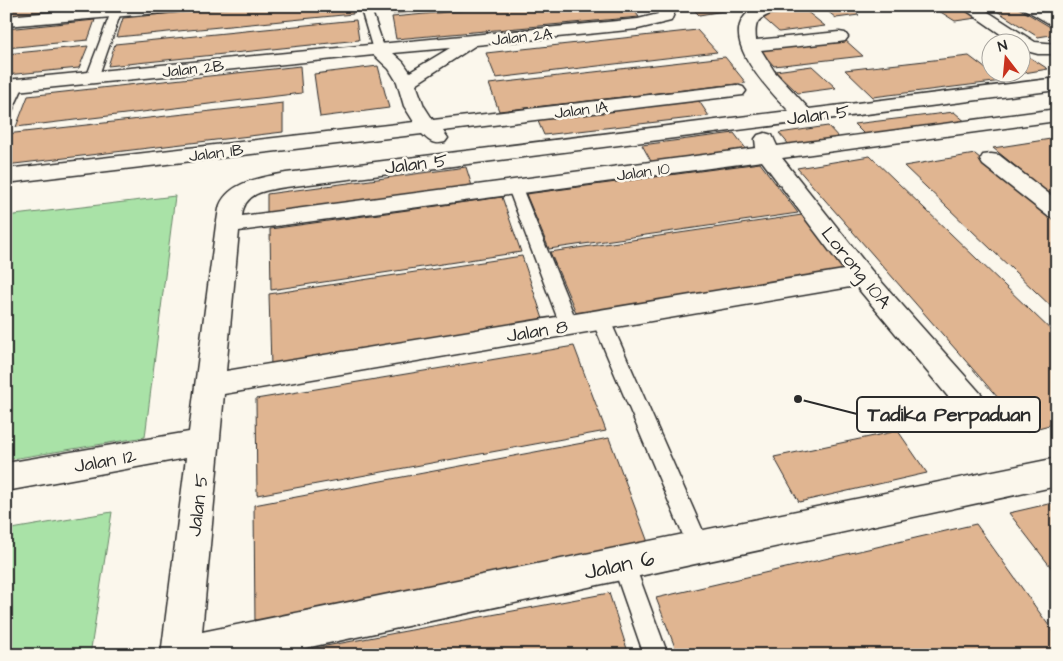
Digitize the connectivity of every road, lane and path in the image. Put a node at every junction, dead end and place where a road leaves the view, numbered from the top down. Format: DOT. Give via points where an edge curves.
graph roads {
  1 [pos="183,6"];
  2 [pos="365,6"];
  3 [pos="771,6"];
  4 [pos="968,6"];
  5 [pos="1027,6"];
  6 [pos="116,12"];
  7 [pos="664,12"];
  8 [pos="6,21"];
  9 [pos="1057,23"];
  10 [pos="839,37"];
  11 [pos="475,40"];
  12 [pos="749,46"];
  13 [pos="1057,49"];
  14 [pos="379,50"];
  15 [pos="92,78"];
  16 [pos="406,82"];
  17 [pos="1057,84"];
  18 [pos="12,86"];
  19 [pos="736,91"];
  20 [pos="6,111"];
  21 [pos="1057,115"];
  22 [pos="804,116"];
  23 [pos="761,120"];
  24 [pos="427,127"];
  25 [pos="768,154"];
  26 [pos="457,158"];
  27 [pos="991,160"];
  28 [pos="6,176"];
  29 [pos="515,188"];
  30 [pos="1057,212"];
  31 [pos="228,225"];
  32 [pos="862,276"];
  33 [pos="601,320"];
  34 [pos="569,325"];
  35 [pos="211,385"];
  36 [pos="971,403"];
  37 [pos="204,442"];
  38 [pos="1057,472"];
  39 [pos="6,477"];
  40 [pos="699,547"];
  41 [pos="623,563"];
  42 [pos="181,655"];
  43 [pos="656,655"];
  1 -- 6 [label="street"];
  2 -- 14 [label="lane"];
  3 -- 12 [label="street" via="751,17 745,29"];
  4 -- 13 [label="street" via="1029,46"];
  5 -- 9 [label="street"];
  6 -- 8 [label="street"];
  6 -- 15 [label="lane"];
  7 -- 11 [label="street, Jalan 2A" via="638,24"];
  10 -- 12 [label="street"];
  11 -- 14 [label="street, Jalan 2A"];
  11 -- 16 [label="street"];
  12 -- 22 [label="street" via="773,83"];
  14 -- 15 [label="street, Jalan 2B"];
  14 -- 16 [label="street" via="397,66"];
  15 -- 18 [label="street, Jalan 2B"];
  16 -- 24 [label="street" via="414,106"];
  17 -- 22 [label="street, Jalan 5"];
  18 -- 20 [label="lane"];
  19 -- 24 [label="street, Jalan 1A"];
  21 -- 25 [label="street, Jalan 10"];
  22 -- 23 [label="street, Jalan 5"];
  23 -- 25 [label="street, Lorong 10A"];
  23 -- 26 [label="street, Jalan 5"];
  24 -- 26 [label="street"];
  24 -- 28 [label="street, Jalan 1B"];
  25 -- 29 [label="street, Jalan 10"];
  25 -- 32 [label="street, Lorong 10A"];
  26 -- 31 [label="street, Jalan 5" via="266,184 241,195 232,204"];
  27 -- 30 [label="street"];
  29 -- 31 [label="street, Jalan 10"];
  29 -- 34 [label="lane"];
  31 -- 35 [label="street, Jalan 5"];
  32 -- 33 [label="street, Jalan 8"];
  32 -- 36 [label="street, Lorong 10A"];
  33 -- 34 [label="street, Jalan 8"];
  33 -- 40 [label="lane"];
  34 -- 35 [label="street, Jalan 8"];
  35 -- 37 [label="street, Jalan 5"];
  37 -- 39 [label="street, Jalan 12"];
  37 -- 42 [label="street, Jalan 5"];
  38 -- 40 [label="street, Jalan 6"];
  40 -- 41 [label="street, Jalan 6"];
  41 -- 42 [label="street, Jalan 6"];
  41 -- 43 [label="lane"];
}
